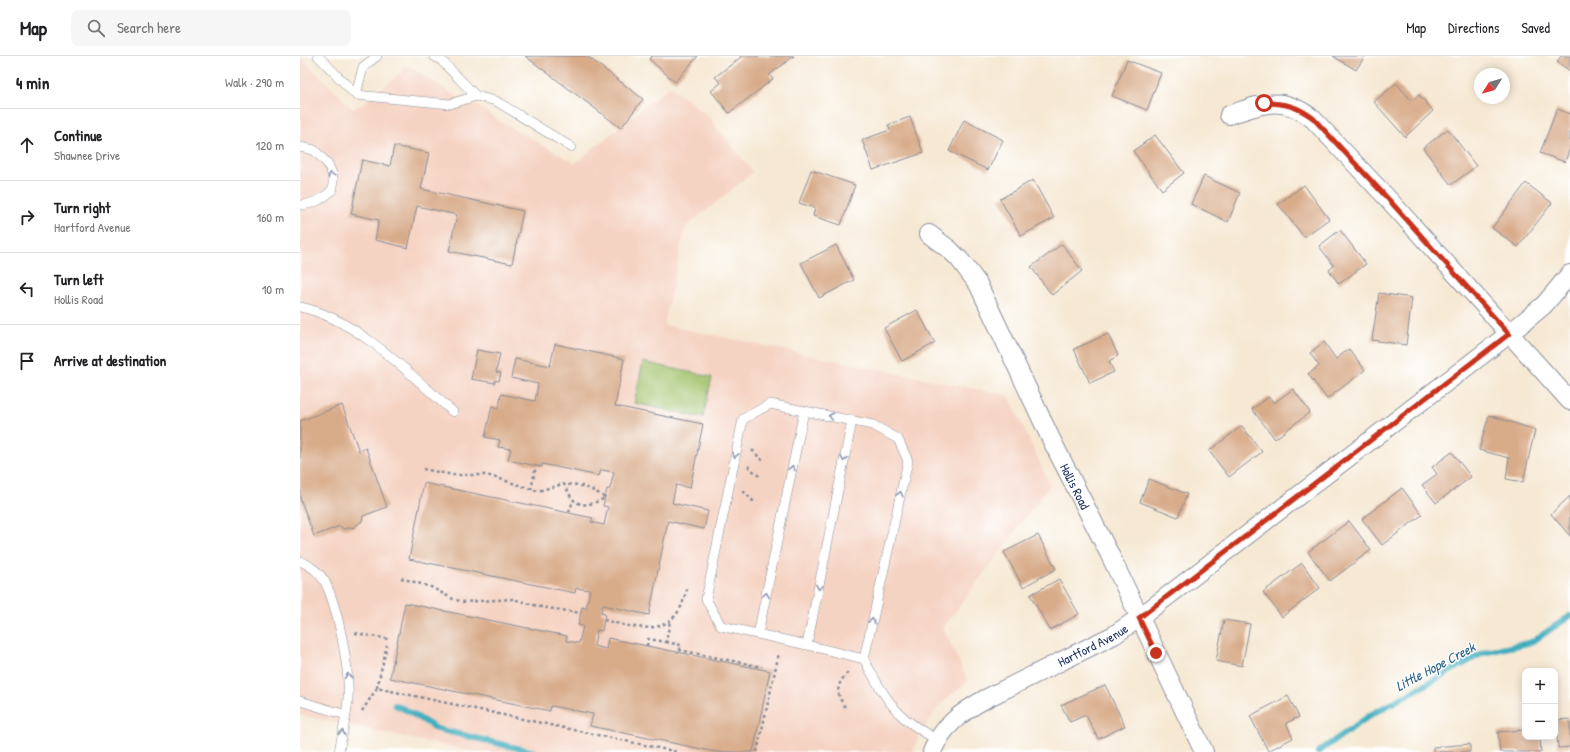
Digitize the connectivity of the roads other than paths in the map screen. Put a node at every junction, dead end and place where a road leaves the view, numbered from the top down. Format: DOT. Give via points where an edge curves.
graph roads {
  1 [pos="318,56"];
  2 [pos="377,56"];
  3 [pos="434,56"];
  4 [pos="356,95"];
  5 [pos="476,96"];
  6 [pos="1229,115"];
  7 [pos="300,147"];
  8 [pos="571,147"];
  9 [pos="300,205"];
  10 [pos="929,234"];
  11 [pos="1570,274"];
  12 [pos="300,307"];
  13 [pos="1509,334"];
  14 [pos="1570,401"];
  15 [pos="804,411"];
  16 [pos="453,412"];
  17 [pos="852,421"];
  18 [pos="300,561"];
  19 [pos="1139,618"];
  20 [pos="758,634"];
  21 [pos="807,644"];
  22 [pos="864,659"];
  23 [pos="300,701"];
  24 [pos="346,715"];
  25 [pos="935,746"];
  26 [pos="338,752"];
  27 [pos="1204,752"];
  1 -- 4 [label="lane"];
  2 -- 4 [label="lane" via="363,67"];
  3 -- 5 [label="lane"];
  4 -- 5 [label="lane" via="450,104"];
  5 -- 8 [label="lane" via="496,101"];
  6 -- 13 [label="street" via="1264,103 1280,103 1313,118"];
  9 -- 7 [label="lane, one-way" via="314,203 325,197 333,189 334,176 328,164 314,150"];
  10 -- 19 [label="street, Hollis Road" via="960,260 978,284"];
  11 -- 13 [label="street, Hartford Avenue" via="1544,305"];
  12 -- 16 [label="lane" via="315,310 366,336"];
  13 -- 14 [label="street"];
  13 -- 19 [label="street, Hartford Avenue"];
  17 -- 15 [label="lane, one-way"];
  20 -- 15 [label="lane, one-way"];
  15 -- 20 [label="lane, one-way" via="770,404 743,419 706,599 721,626"];
  17 -- 21 [label="lane, one-way"];
  22 -- 17 [label="lane, one-way" via="908,461 898,439 873,425"];
  24 -- 18 [label="lane, one-way" via="348,673 335,607 324,581 315,570"];
  19 -- 25 [label="street, Hartford Avenue" via="1114,635 964,710 948,726"];
  19 -- 27 [label="street, Hollis Road"];
  20 -- 21 [label="lane"];
  21 -- 22 [label="lane"];
  22 -- 25 [label="lane" via="881,690 899,713 922,731"];
  23 -- 24 [label="lane"];
  26 -- 24 [label="lane, one-way"];
}
